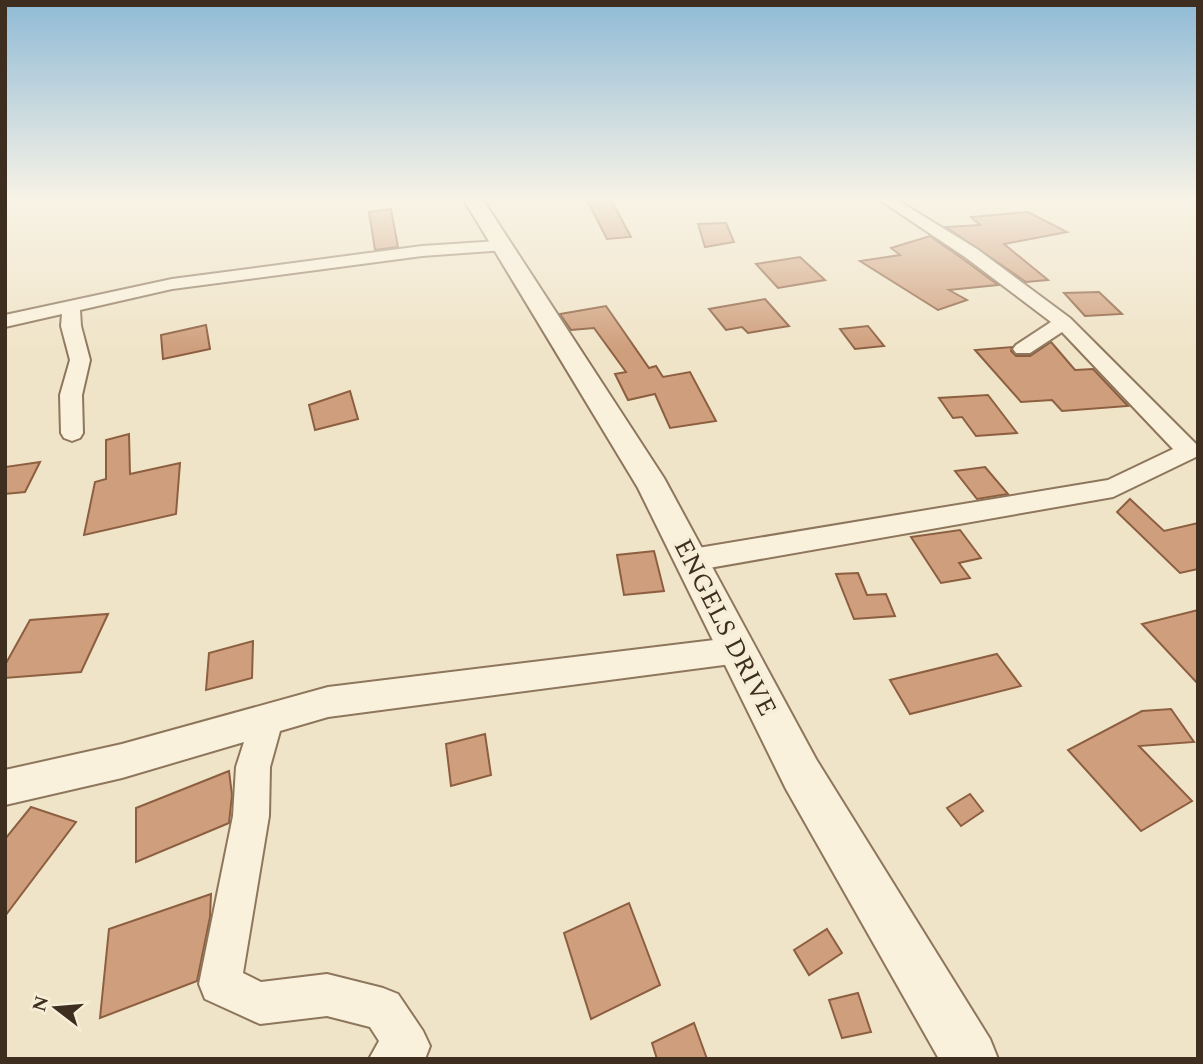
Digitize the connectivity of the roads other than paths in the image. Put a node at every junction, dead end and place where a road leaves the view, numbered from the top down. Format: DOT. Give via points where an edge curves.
graph roads {
  1 [pos="443,250"];
  2 [pos="501,250"];
  3 [pos="966,250"];
  4 [pos="71,308"];
  5 [pos="5,321"];
  6 [pos="1062,323"];
  7 [pos="1023,349"];
  8 [pos="72,433"];
  9 [pos="692,560"];
  10 [pos="739,650"];
  11 [pos="267,720"];
  12 [pos="5,788"];
  13 [pos="391,1059"];
  14 [pos="970,1059"];
  1 -- 4 [label="street" via="173,284"];
  2 -- 9 [label="street, ENGELS DRIVE" via="653,486"];
  3 -- 6 [label="street"];
  4 -- 5 [label="street"];
  4 -- 8 [label="street" via="80,360 71,396"];
  6 -- 7 [label="street"];
  6 -- 9 [label="street" via="1189,452 1113,488"];
  9 -- 10 [label="street, ENGELS DRIVE"];
  10 -- 11 [label="street" via="328,702"];
  10 -- 14 [label="street, ENGELS DRIVE" via="801,774"];
  11 -- 12 [label="street"];
  11 -- 13 [label="street" via="253,767 251,816 220,984 260,1003 327,995 383,1009 408,1046"];
}
